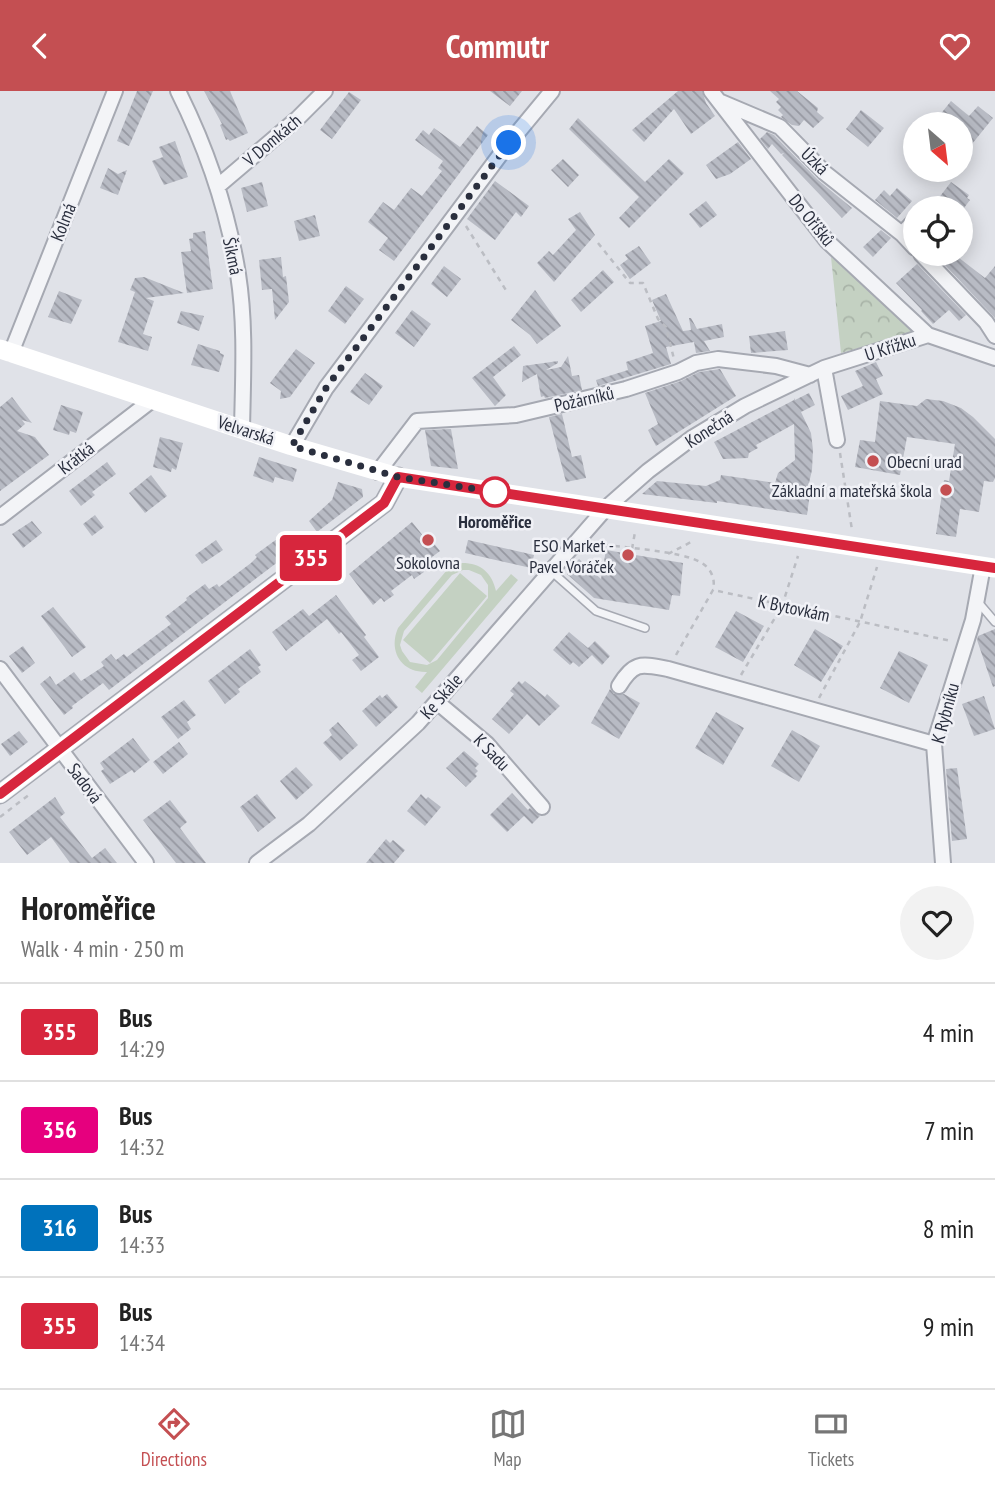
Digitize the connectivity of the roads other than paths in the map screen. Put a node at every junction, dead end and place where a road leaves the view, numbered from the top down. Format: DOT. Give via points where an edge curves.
graph roads {
  1 [pos="115,91"];
  2 [pos="178,91"];
  3 [pos="325,91"];
  4 [pos="552,91"];
  5 [pos="715,96"];
  6 [pos="217,187"];
  7 [pos="902,235"];
  8 [pos="932,266"];
  9 [pos="928,335"];
  10 [pos="995,336"];
  11 [pos="6,351"];
  12 [pos="995,358"];
  13 [pos="824,368"];
  14 [pos="810,375"];
  15 [pos="152,400"];
  16 [pos="242,429"];
  17 [pos="837,440"];
  18 [pos="292,446"];
  19 [pos="377,472"];
  20 [pos="398,477"];
  21 [pos="606,508"];
  22 [pos="0,517"];
  23 [pos="989,567"];
  24 [pos="551,571"];
  25 [pos="977,601"];
  26 [pos="995,622"];
  27 [pos="645,628"];
  28 [pos="0,669"];
  29 [pos="619,686"];
  30 [pos="437,702"];
  31 [pos="934,744"];
  32 [pos="59,750"];
  33 [pos="0,794"];
  34 [pos="542,807"];
  35 [pos="146,863"];
  36 [pos="257,863"];
  37 [pos="943,863"];
  1 -- 11 [label="street, Kolmá"];
  2 -- 6 [label="street, Šikmá"];
  3 -- 6 [label="street, V Domkách"];
  4 -- 18 [label="street" via="326,388"];
  5 -- 7 [label="street, Úzká" via="780,127 825,173"];
  5 -- 9 [label="street, Do Oříšků" via="827,241"];
  6 -- 16 [label="street, Šikmá" via="239,285"];
  8 -- 10 [label="street"];
  9 -- 12 [label="street, U Křížku"];
  9 -- 13 [label="street, U Křížku"];
  11 -- 15 [label="main road, Velvarská"];
  13 -- 14 [label="street, Konečná"];
  13 -- 17 [label="street"];
  14 -- 19 [label="street, Požárníků" via="718,359 626,389 516,415 417,421"];
  14 -- 21 [label="street, Konečná" via="692,438"];
  15 -- 16 [label="main road, Velvarská"];
  15 -- 22 [label="street, Krátká"];
  16 -- 18 [label="main road, Velvarská"];
  18 -- 19 [label="main road, Velvarská"];
  19 -- 20 [label="main road, Velvarská"];
  20 -- 21 [label="main road, Velvarská"];
  20 -- 32 [label="street" via="384,503"];
  21 -- 23 [label="main road, Velvarská"];
  21 -- 24 [label="street, Ke Skále"];
  23 -- 25 [label="street, K Rybníku"];
  24 -- 27 [label="lane" via="596,611"];
  24 -- 30 [label="street, Ke Skále"];
  25 -- 26 [label="lane"];
  25 -- 31 [label="street, K Rybníku"];
  28 -- 32 [label="street, Sadová"];
  29 -- 31 [label="street" via="628,671 644,665 668,669"];
  30 -- 34 [label="street, K Sadu" via="487,744"];
  30 -- 36 [label="street, Ke Skále" via="309,824"];
  31 -- 37 [label="street, K Rybníku"];
  32 -- 33 [label="street"];
  32 -- 35 [label="street, Sadová"];
}
